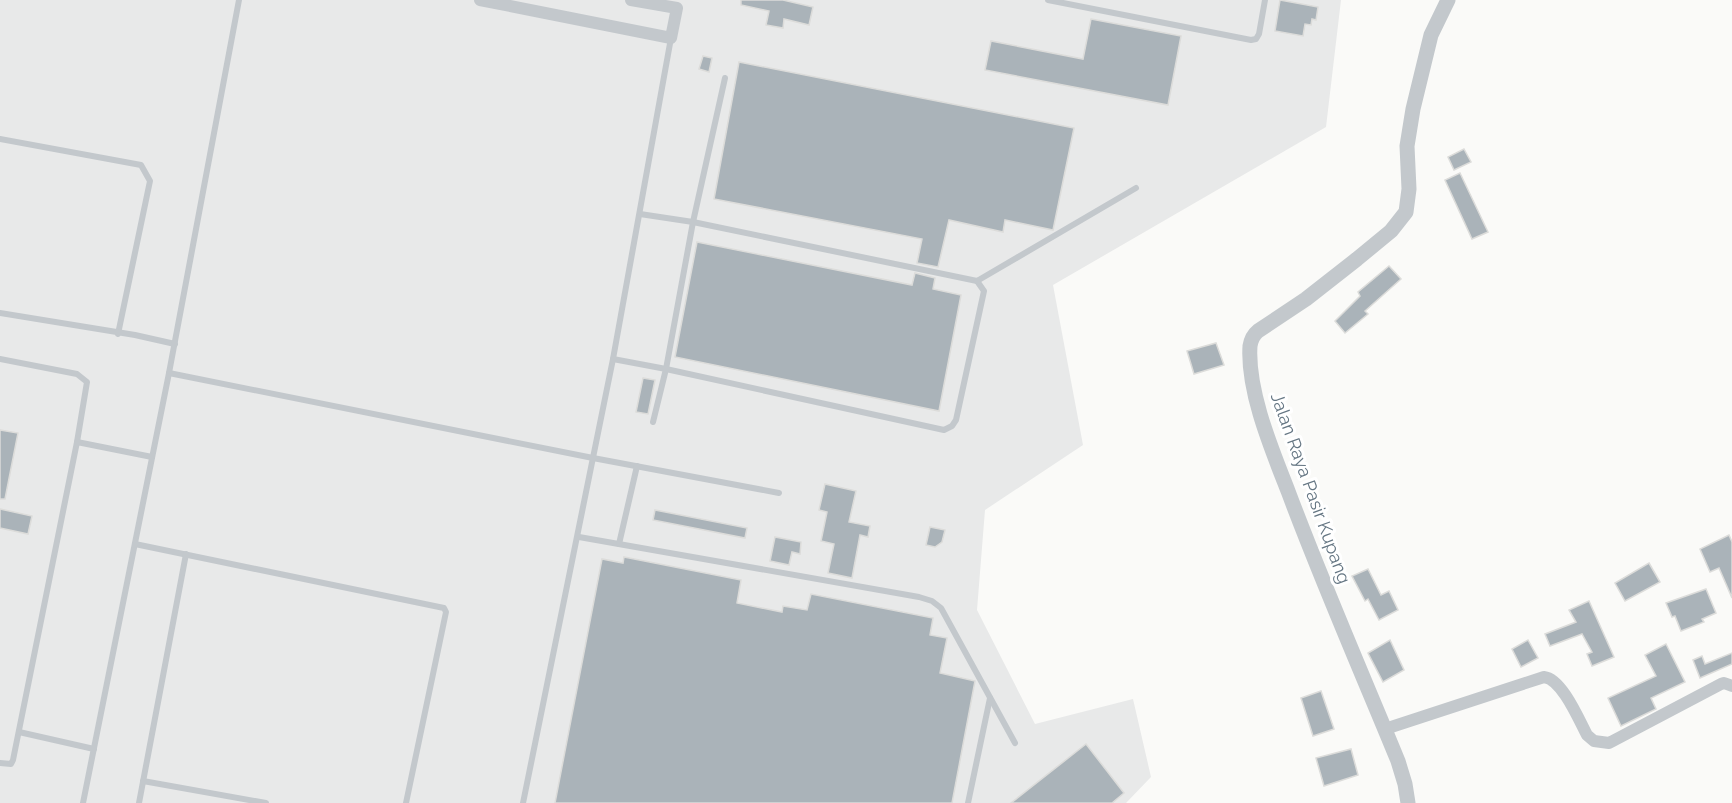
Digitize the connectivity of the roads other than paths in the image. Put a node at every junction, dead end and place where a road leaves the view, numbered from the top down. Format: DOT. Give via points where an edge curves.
graph roads {
  1 [pos="239,0"];
  2 [pos="480,0"];
  3 [pos="631,0"];
  4 [pos="1048,0"];
  5 [pos="1265,0"];
  6 [pos="1448,0"];
  7 [pos="678,4"];
  8 [pos="671,38"];
  9 [pos="725,78"];
  10 [pos="0,139"];
  11 [pos="1136,188"];
  12 [pos="640,214"];
  13 [pos="693,222"];
  14 [pos="977,281"];
  15 [pos="0,313"];
  16 [pos="118,334"];
  17 [pos="175,344"];
  18 [pos="0,359"];
  19 [pos="614,359"];
  20 [pos="666,369"];
  21 [pos="169,373"];
  22 [pos="653,422"];
  23 [pos="77,442"];
  24 [pos="152,457"];
  25 [pos="593,458"];
  26 [pos="638,466"];
  27 [pos="779,493"];
  28 [pos="579,537"];
  29 [pos="135,544"];
  30 [pos="619,544"];
  31 [pos="186,554"];
  32 [pos="1732,686"];
  33 [pos="990,697"];
  34 [pos="1385,729"];
  35 [pos="19,732"];
  36 [pos="1016,743"];
  37 [pos="94,749"];
  38 [pos="0,763"];
  39 [pos="143,782"];
  40 [pos="257,802"];
  41 [pos="83,803"];
  42 [pos="139,803"];
  43 [pos="266,803"];
  44 [pos="406,803"];
  45 [pos="524,803"];
  46 [pos="968,803"];
  47 [pos="1408,803"];
  1 -- 17 [label="lane"];
  2 -- 8 [label="street"];
  3 -- 7 [label="street"];
  4 -- 5 [label="lane" via="1251,40 1259,34"];
  6 -- 34 [label="street, Jalan Raya Pasir Kupang" via="1431,35 1413,109 1407,146 1406,212 1357,259 1258,331 1250,344 1252,375 1266,431 1322,581"];
  7 -- 8 [label="street"];
  8 -- 12 [label="lane"];
  9 -- 13 [label="lane"];
  10 -- 16 [label="lane" via="141,165 150,181"];
  11 -- 14 [label="lane"];
  12 -- 13 [label="lane"];
  12 -- 19 [label="lane"];
  13 -- 14 [label="lane"];
  13 -- 20 [label="lane"];
  14 -- 20 [label="lane" via="984,291 956,420 944,430"];
  15 -- 16 [label="lane"];
  16 -- 17 [label="lane"];
  17 -- 21 [label="lane"];
  18 -- 23 [label="lane" via="83,377 87,382"];
  19 -- 20 [label="lane"];
  19 -- 25 [label="lane"];
  20 -- 22 [label="lane"];
  21 -- 24 [label="lane"];
  21 -- 25 [label="lane"];
  23 -- 24 [label="lane"];
  23 -- 35 [label="lane"];
  24 -- 29 [label="lane"];
  25 -- 26 [label="lane"];
  25 -- 28 [label="lane"];
  26 -- 27 [label="lane"];
  26 -- 30 [label="lane"];
  28 -- 30 [label="lane"];
  28 -- 45 [label="lane"];
  29 -- 31 [label="lane"];
  29 -- 37 [label="lane"];
  30 -- 33 [label="lane" via="932,601 941,608"];
  31 -- 39 [label="lane"];
  31 -- 44 [label="lane" via="444,608"];
  32 -- 34 [label="street" via="1721,684 1609,743 1594,741 1587,735 1559,685 1551,678"];
  33 -- 36 [label="lane"];
  33 -- 46 [label="lane"];
  34 -- 47 [label="street, Jalan Raya Pasir Kupang"];
  35 -- 37 [label="lane"];
  35 -- 38 [label="lane" via="11,764"];
  37 -- 41 [label="lane"];
  39 -- 40 [label="lane"];
  39 -- 42 [label="lane"];
  40 -- 43 [label="lane"];
}
